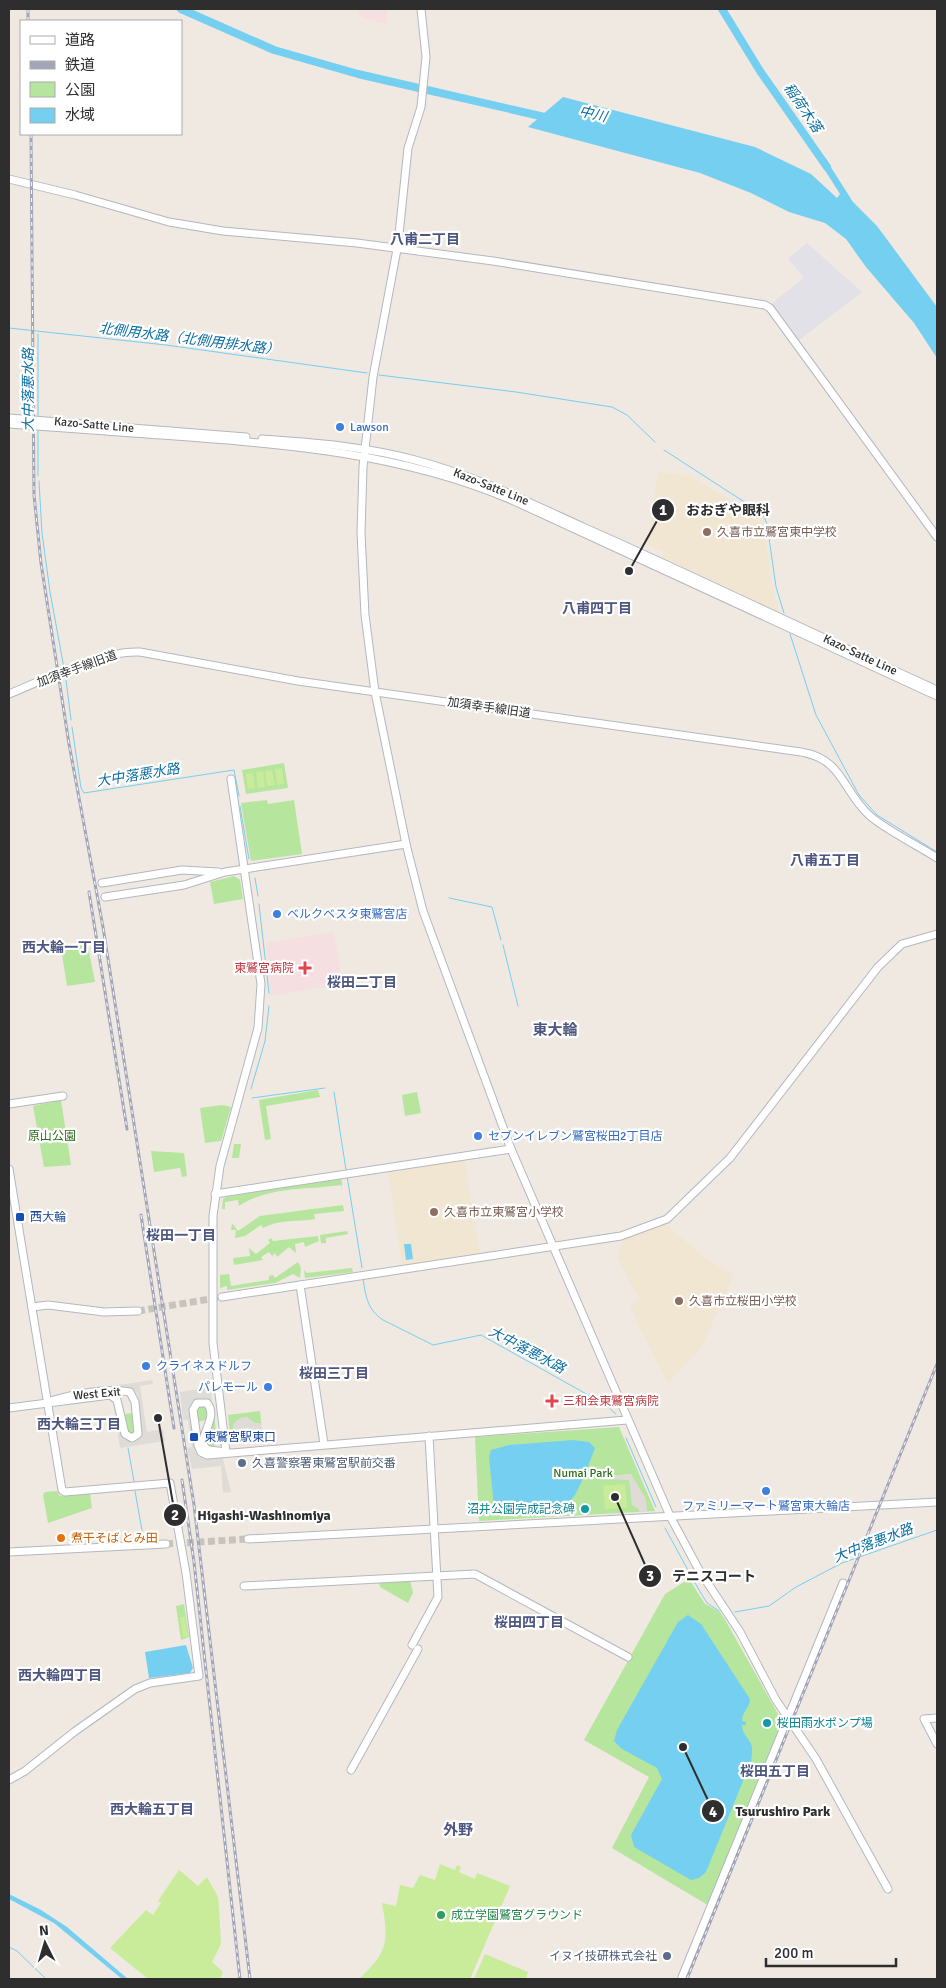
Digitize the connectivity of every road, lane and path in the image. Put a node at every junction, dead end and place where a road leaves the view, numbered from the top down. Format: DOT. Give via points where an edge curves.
graph roads {
  1 [pos="421,9"];
  2 [pos="9,180"];
  3 [pos="398,249"];
  4 [pos="9,418"];
  5 [pos="9,424"];
  6 [pos="107,429"];
  7 [pos="365,452"];
  8 [pos="937,537"];
  9 [pos="937,690"];
  10 [pos="375,692"];
  11 [pos="9,694"];
  12 [pos="937,696"];
  13 [pos="231,779"];
  14 [pos="406,844"];
  15 [pos="937,858"];
  16 [pos="245,869"];
  17 [pos="225,872"];
  18 [pos="102,883"];
  19 [pos="105,897"];
  20 [pos="937,934"];
  21 [pos="63,1096"];
  22 [pos="9,1104"];
  23 [pos="511,1149"];
  24 [pos="9,1169"];
  25 [pos="215,1194"];
  26 [pos="552,1246"];
  27 [pos="300,1285"];
  28 [pos="222,1297"];
  29 [pos="32,1307"];
  30 [pos="138,1310"];
  31 [pos="48,1402"];
  32 [pos="9,1408"];
  33 [pos="627,1420"];
  34 [pos="429,1436"];
  35 [pos="324,1444"];
  36 [pos="226,1452"];
  37 [pos="937,1502"];
  38 [pos="670,1516"];
  39 [pos="434,1529"];
  40 [pos="248,1540"];
  41 [pos="166,1544"];
  42 [pos="9,1552"];
  43 [pos="437,1575"];
  44 [pos="843,1583"];
  45 [pos="244,1586"];
  46 [pos="628,1657"];
  47 [pos="787,1717"];
  48 [pos="937,1718"];
  49 [pos="937,1744"];
  50 [pos="351,1770"];
  51 [pos="9,1780"];
  52 [pos="888,1888"];
  53 [pos="682,1977"];
  1 -- 3 [label="street" via="426,49 420,115 408,148"];
  2 -- 3 [label="street" via="169,222 223,231"];
  3 -- 7 [label="street" via="374,369"];
  3 -- 8 [label="street" via="765,305"];
  4 -- 6 [label="street, Kazo-Satte Line, bridge"];
  5 -- 6 [label="street, Kazo-Satte Line, bridge"];
  6 -- 7 [label="street, Kazo-Satte Line"];
  7 -- 9 [label="street, Kazo-Satte Line" via="428,464 509,493"];
  7 -- 10 [label="street" via="361,511 365,615"];
  7 -- 12 [label="street, Kazo-Satte Line" via="499,494"];
  10 -- 11 [label="street, 加須幸手線旧道" via="140,652 112,654"];
  10 -- 14 [label="street"];
  10 -- 15 [label="street, 加須幸手線旧道" via="814,755 837,770 870,816"];
  13 -- 16 [label="street"];
  14 -- 16 [label="street"];
  14 -- 23 [label="street" via="423,911"];
  16 -- 17 [label="street"];
  16 -- 25 [label="street" via="260,967 261,1000 258,1028"];
  17 -- 18 [label="street" via="182,870"];
  17 -- 19 [label="street" via="184,886"];
  20 -- 26 [label="street" via="902,944 878,967 730,1158 672,1216 621,1236"];
  21 -- 22 [label="street"];
  23 -- 25 [label="street"];
  23 -- 26 [label="street"];
  24 -- 29 [label="street"];
  25 -- 36 [label="street" via="213,1338"];
  26 -- 27 [label="street"];
  26 -- 33 [label="street"];
  27 -- 28 [label="street"];
  27 -- 35 [label="street"];
  29 -- 30 [label="street" via="48,1305 104,1312"];
  29 -- 31 [label="street"];
  31 -- 31 [label="street, West Exit" via="110,1391 130,1392 135,1402 138,1434 132,1438 125,1434 117,1400 112,1396"];
  31 -- 32 [label="street"];
  31 -- 51 [label="street" via="64,1492 170,1483 186,1573 198,1676 150,1683 135,1689 26,1771"];
  33 -- 34 [label="street"];
  33 -- 38 [label="street"];
  34 -- 35 [label="street"];
  34 -- 39 [label="street"];
  35 -- 36 [label="street"];
  36 -- 36 [label="street" via="211,1455 200,1451 193,1410 197,1403 207,1403 210,1408 204,1446"];
  37 -- 38 [label="street"];
  38 -- 39 [label="street"];
  38 -- 47 [label="street"];
  39 -- 40 [label="street"];
  39 -- 43 [label="street"];
  41 -- 42 [label="street"];
  43 -- 45 [label="street"];
  43 -- 46 [label="street" via="470,1573 484,1577"];
  43 -- 50 [label="street" via="437,1600"];
  44 -- 47 [label="street"];
  47 -- 52 [label="street" via="816,1758"];
  47 -- 53 [label="street"];
  48 -- 49 [label="street" via="924,1719"];
}
